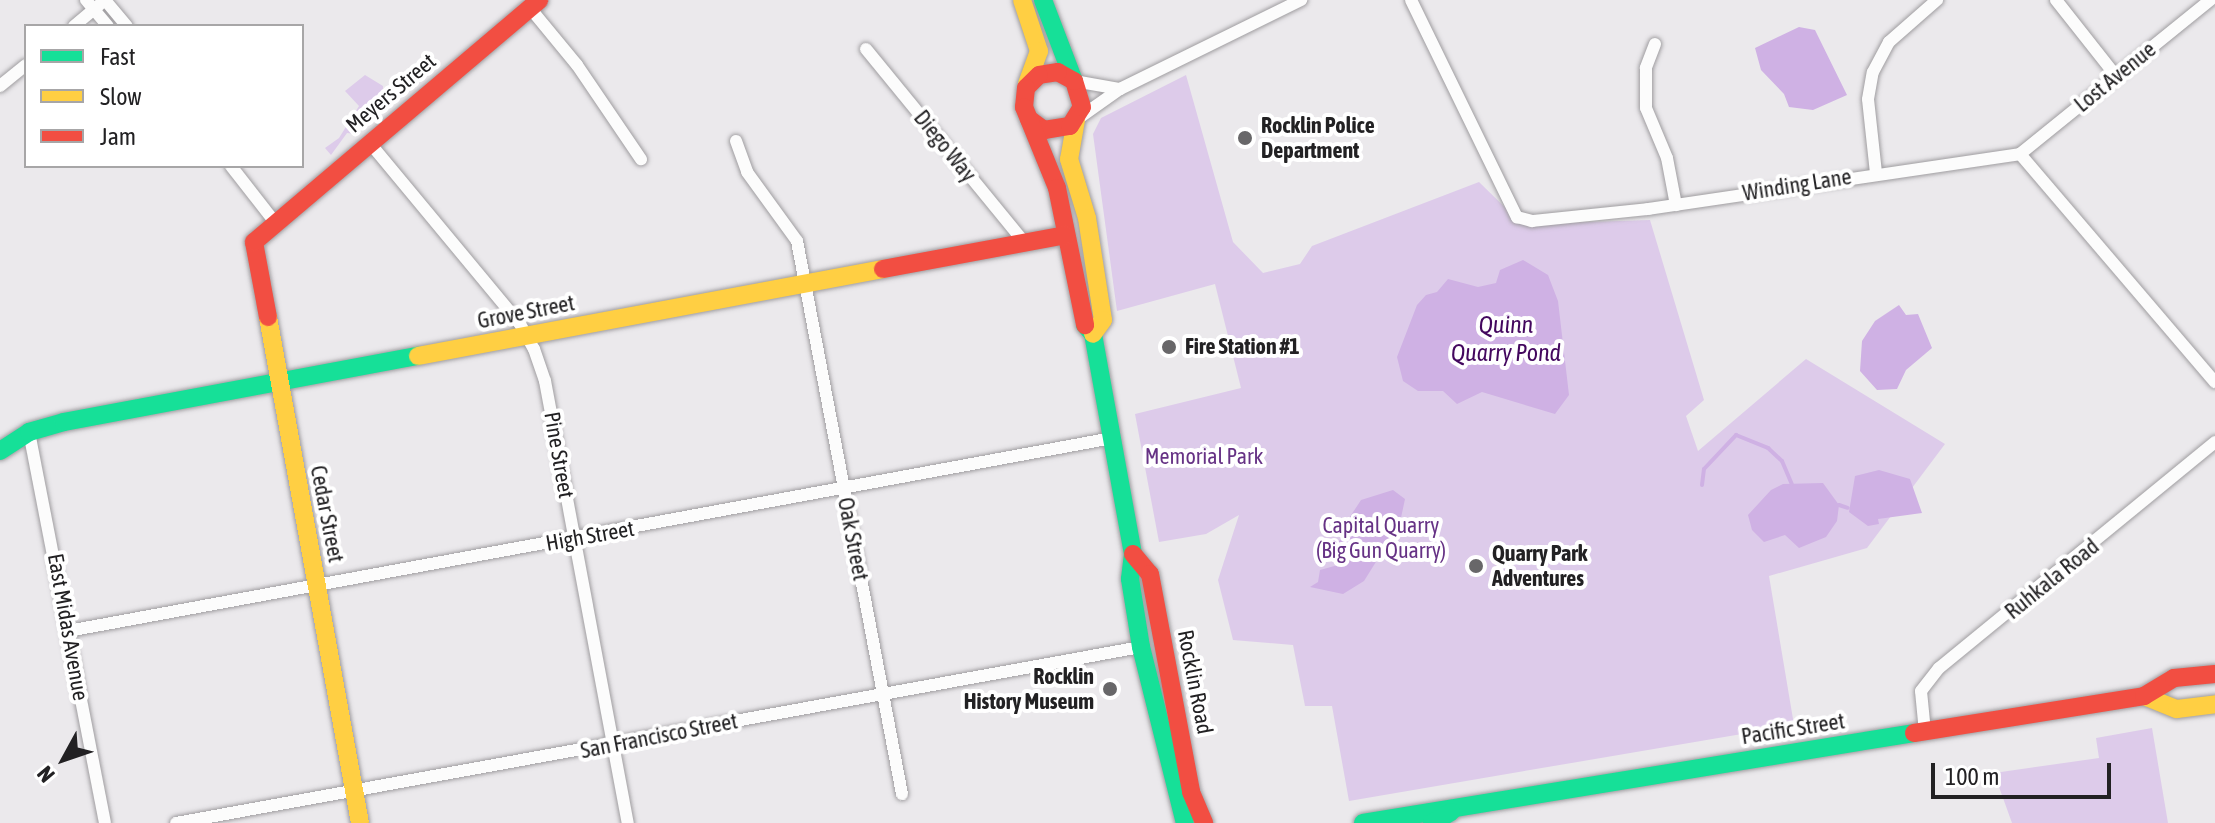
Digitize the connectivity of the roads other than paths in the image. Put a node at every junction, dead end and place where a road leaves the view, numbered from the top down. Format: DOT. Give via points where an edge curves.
graph roads {
  1 [pos="1022,0"];
  2 [pos="1043,0"];
  3 [pos="1301,0"];
  4 [pos="1411,0"];
  5 [pos="1937,0"];
  6 [pos="2056,0"];
  7 [pos="2210,0"];
  8 [pos="96,4"];
  9 [pos="534,4"];
  10 [pos="76,24"];
  11 [pos="107,24"];
  12 [pos="124,24"];
  13 [pos="1655,44"];
  14 [pos="866,49"];
  15 [pos="24,67"];
  16 [pos="2116,76"];
  17 [pos="1074,81"];
  18 [pos="0,86"];
  19 [pos="1026,88"];
  20 [pos="1120,89"];
  21 [pos="1029,119"];
  22 [pos="1076,120"];
  23 [pos="736,141"];
  24 [pos="369,142"];
  25 [pos="2020,154"];
  26 [pos="641,159"];
  27 [pos="233,168"];
  28 [pos="1876,173"];
  29 [pos="1073,174"];
  30 [pos="1676,205"];
  31 [pos="274,221"];
  32 [pos="1066,235"];
  33 [pos="1025,243"];
  34 [pos="806,284"];
  35 [pos="1100,303"];
  36 [pos="1093,334"];
  37 [pos="528,337"];
  38 [pos="2215,382"];
  39 [pos="277,383"];
  40 [pos="29,432"];
  41 [pos="1112,438"];
  42 [pos="2215,442"];
  43 [pos="0,451"];
  44 [pos="843,489"];
  45 [pos="574,539"];
  46 [pos="1133,554"];
  47 [pos="316,587"];
  48 [pos="68,631"];
  49 [pos="1141,647"];
  50 [pos="2215,674"];
  51 [pos="881,694"];
  52 [pos="2144,696"];
  53 [pos="2215,704"];
  54 [pos="1174,705"];
  55 [pos="1925,732"];
  56 [pos="613,745"];
  57 [pos="1163,745"];
  58 [pos="354,791"];
  59 [pos="902,794"];
  60 [pos="1451,812"];
  61 [pos="1201,822"];
  62 [pos="105,823"];
  63 [pos="176,823"];
  64 [pos="360,823"];
  65 [pos="628,823"];
  66 [pos="1172,823"];
  67 [pos="1363,823"];
  68 [pos="1432,823"];
  1 -- 19 [label="main road" via="1039,51"];
  2 -- 17 [label="main road"];
  3 -- 20 [label="street"];
  4 -- 30 [label="street, Winding Lane" via="1517,217 1532,221"];
  5 -- 28 [label="street" via="1889,42 1873,72 1868,99"];
  6 -- 16 [label="street"];
  7 -- 16 [label="street, Lost Avenue"];
  8 -- 10 [label="street"];
  8 -- 11 [label="street"];
  8 -- 12 [label="street"];
  9 -- 24 [label="main road, Meyers Street"];
  9 -- 26 [label="street"];
  13 -- 30 [label="street" via="1646,68 1646,108 1667,158"];
  14 -- 33 [label="street, Diego Way"];
  15 -- 18 [label="street"];
  16 -- 25 [label="street, Lost Avenue"];
  17 -- 19 [label="main road" via="1048,72"];
  17 -- 20 [label="street"];
  17 -- 22 [label="main road" via="1082,100"];
  19 -- 21 [label="main road" via="1023,101"];
  20 -- 22 [label="street"];
  21 -- 22 [label="main road" via="1053,131"];
  21 -- 32 [label="main road, Rocklin Road" via="1057,188"];
  22 -- 29 [label="main road, Rocklin Road" via="1069,148"];
  23 -- 34 [label="street, Oak Street" via="747,172 791,227"];
  24 -- 31 [label="main road, Meyers Street"];
  24 -- 37 [label="street, Pine Street"];
  25 -- 28 [label="street, Winding Lane"];
  25 -- 38 [label="street"];
  27 -- 31 [label="street"];
  28 -- 30 [label="street, Winding Lane"];
  29 -- 32 [label="main road" via="1073,220"];
  29 -- 35 [label="main road, Rocklin Road" via="1087,218"];
  31 -- 39 [label="main road, Cedar Street" via="257,236 254,250"];
  32 -- 33 [label="main road, Grove Street"];
  32 -- 35 [label="main road" via="1075,243 1088,295"];
  32 -- 36 [label="main road, Rocklin Road" via="1080,319"];
  33 -- 34 [label="main road, Grove Street"];
  34 -- 37 [label="main road, Grove Street"];
  34 -- 44 [label="street, Oak Street"];
  35 -- 36 [label="main road, Rocklin Road" via="1103,320"];
  36 -- 41 [label="main road, Rocklin Road"];
  37 -- 39 [label="main road, Grove Street"];
  37 -- 45 [label="street, Pine Street" via="545,381"];
  39 -- 40 [label="main road, Grove Street"];
  39 -- 47 [label="main road, Cedar Street"];
  40 -- 43 [label="main road, Grove Street"];
  40 -- 48 [label="street, East Midas Avenue"];
  41 -- 44 [label="street, High Street"];
  41 -- 46 [label="main road, Rocklin Road"];
  42 -- 55 [label="street, Ruhkala Road" via="1939,668 1921,691"];
  44 -- 45 [label="street, High Street"];
  44 -- 51 [label="street, Oak Street"];
  45 -- 47 [label="street, High Street"];
  45 -- 56 [label="street, Pine Street"];
  46 -- 49 [label="main road, Rocklin Road" via="1130,579"];
  46 -- 54 [label="main road, Rocklin Road" via="1150,574"];
  47 -- 48 [label="street, High Street"];
  47 -- 58 [label="main road, Cedar Street"];
  48 -- 62 [label="street, East Midas Avenue"];
  49 -- 51 [label="street, San Francisco Street"];
  49 -- 54 [label="main road" via="1153,652 1162,687"];
  49 -- 57 [label="main road, Rocklin Road"];
  50 -- 52 [label="main road, Pacific Street" via="2174,678"];
  51 -- 56 [label="street, San Francisco Street"];
  51 -- 59 [label="street, Oak Street"];
  52 -- 53 [label="main road, Pacific Street" via="2177,709"];
  52 -- 55 [label="main road, Pacific Street"];
  54 -- 61 [label="main road, Rocklin Road"];
  55 -- 60 [label="main road, Pacific Street"];
  56 -- 58 [label="street, San Francisco Street"];
  56 -- 65 [label="street, Pine Street"];
  57 -- 61 [label="main road, Rocklin Road"];
  57 -- 66 [label="main road" via="1161,768"];
  58 -- 63 [label="street, San Francisco Street"];
  58 -- 64 [label="main road, Cedar Street"];
  60 -- 67 [label="main road, Pacific Street" via="1439,808"];
  60 -- 68 [label="main road, Pacific Street"];
}
